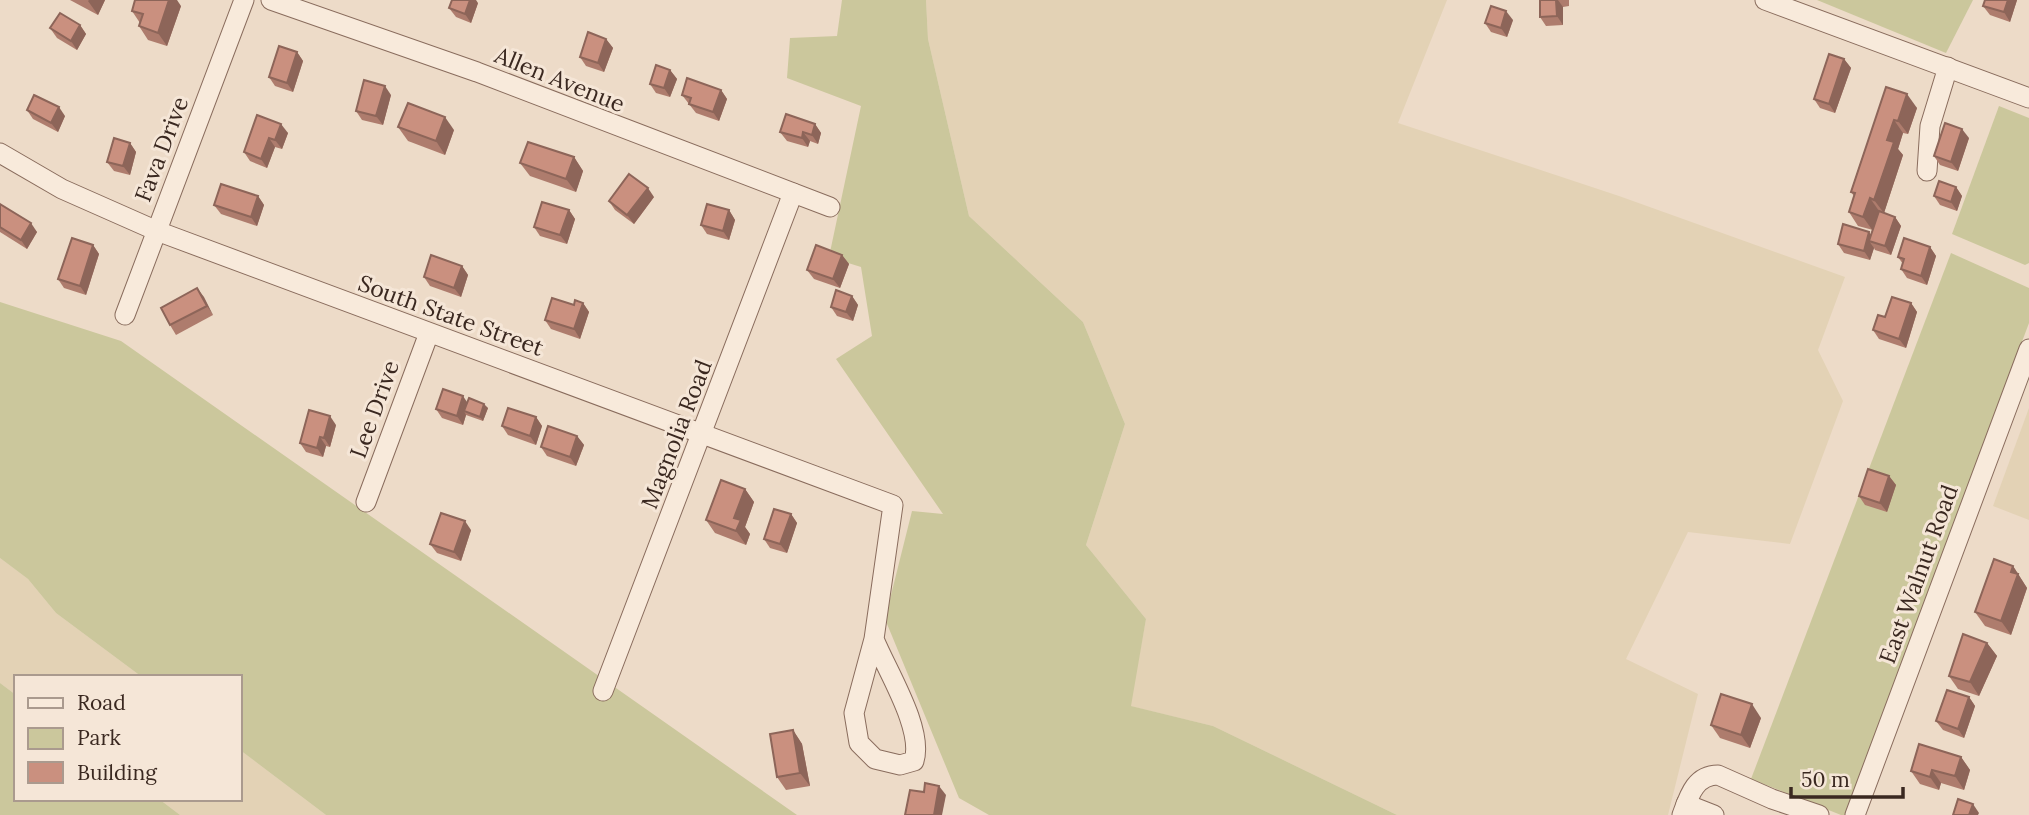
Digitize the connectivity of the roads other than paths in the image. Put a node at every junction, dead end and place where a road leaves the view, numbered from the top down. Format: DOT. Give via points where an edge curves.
graph roads {
  1 [pos="244,0"];
  2 [pos="271,0"];
  3 [pos="1765,0"];
  4 [pos="1787,4"];
  5 [pos="1948,67"];
  6 [pos="2029,98"];
  7 [pos="0,153"];
  8 [pos="1927,171"];
  9 [pos="793,193"];
  10 [pos="830,206"];
  11 [pos="157,231"];
  12 [pos="124,315"];
  13 [pos="429,333"];
  14 [pos="2029,349"];
  15 [pos="703,434"];
  16 [pos="366,502"];
  17 [pos="874,639"];
  18 [pos="603,691"];
  19 [pos="1684,809"];
  20 [pos="1714,815"];
  21 [pos="1819,815"];
  22 [pos="1855,815"];
  1 -- 11 [label="street, Fava Drive"];
  2 -- 9 [label="street, Allen Avenue" via="477,72"];
  3 -- 4 [label="street"];
  4 -- 5 [label="street"];
  5 -- 6 [label="street"];
  5 -- 8 [label="street" via="1930,126"];
  7 -- 11 [label="street, South State Street" via="62,189"];
  9 -- 10 [label="street, Allen Avenue"];
  9 -- 15 [label="street, Magnolia Road"];
  11 -- 12 [label="street, Fava Drive"];
  11 -- 13 [label="street, South State Street"];
  13 -- 15 [label="street, South State Street"];
  13 -- 16 [label="street, Lee Drive"];
  14 -- 22 [label="street, East Walnut Road"];
  15 -- 17 [label="street, South State Street" via="893,505"];
  15 -- 18 [label="street, Magnolia Road"];
  17 -- 17 [label="street" via="854,713 859,743 875,759 900,765 914,761 918,748 912,722"];
  19 -- 20 [label="street"];
  19 -- 21 [label="street" via="1698,782 1718,775"];
}
